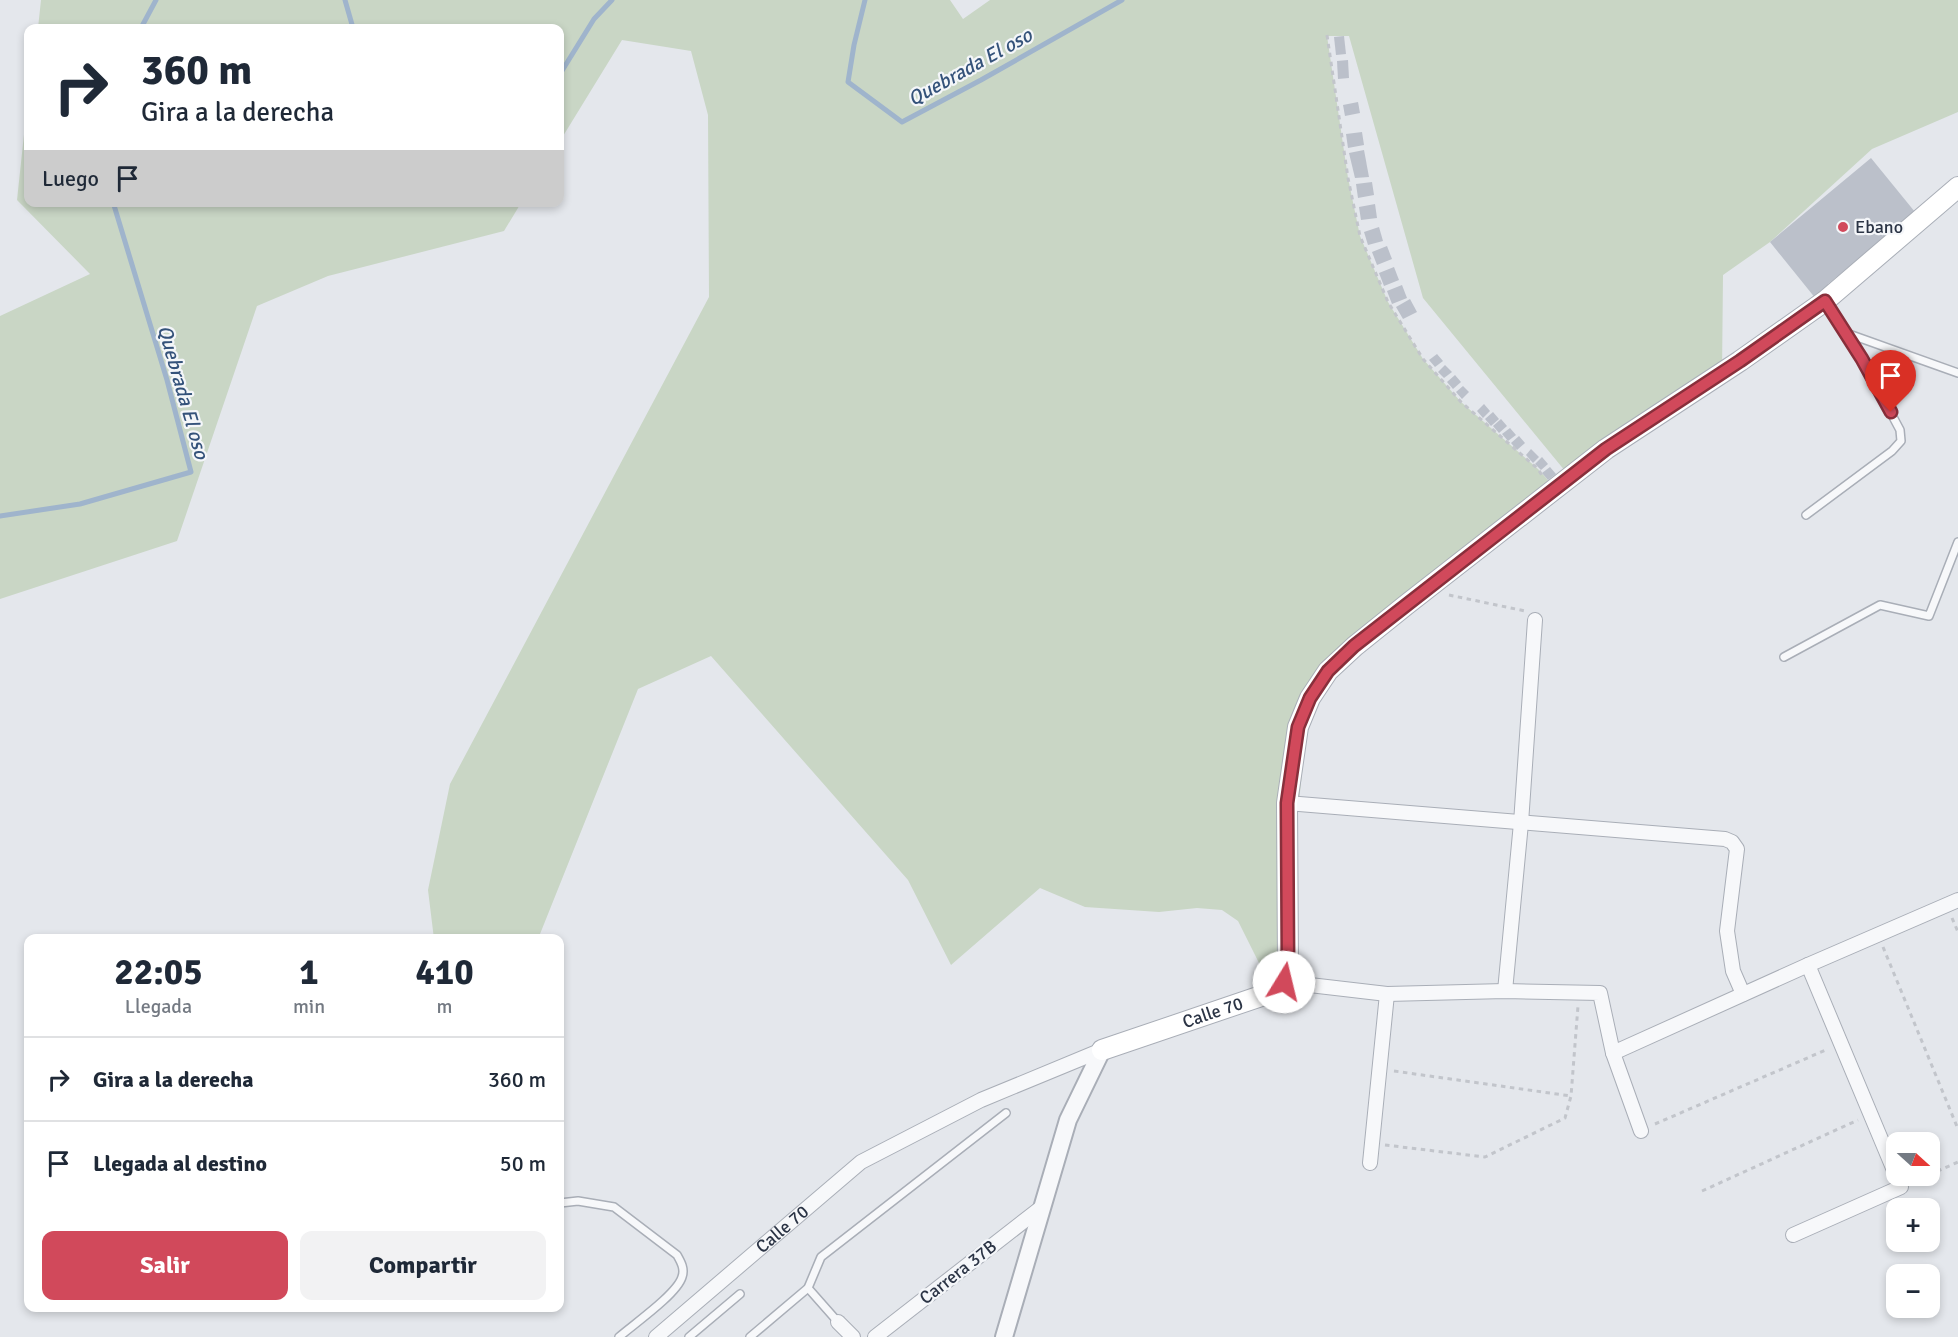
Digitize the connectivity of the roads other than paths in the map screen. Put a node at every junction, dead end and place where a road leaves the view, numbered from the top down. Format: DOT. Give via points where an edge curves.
graph roads {
  1 [pos="1958,187"];
  2 [pos="1825,301"];
  3 [pos="1846,333"];
  4 [pos="1958,373"];
  5 [pos="1806,515"];
  6 [pos="1958,542"];
  7 [pos="1535,620"];
  8 [pos="1784,657"];
  9 [pos="1287,803"];
  10 [pos="1521,823"];
  11 [pos="1958,900"];
  12 [pos="1808,965"];
  13 [pos="1284,982"];
  14 [pos="1505,992"];
  15 [pos="1387,994"];
  16 [pos="1743,994"];
  17 [pos="1102,1050"];
  18 [pos="1613,1053"];
  19 [pos="1006,1113"];
  20 [pos="1641,1131"];
  21 [pos="1886,1152"];
  22 [pos="1370,1163"];
  23 [pos="1901,1186"];
  24 [pos="564,1203"];
  25 [pos="1042,1207"];
  26 [pos="1793,1235"];
  27 [pos="808,1288"];
  28 [pos="740,1294"];
  29 [pos="838,1322"];
  30 [pos="619,1337"];
  31 [pos="656,1337"];
  32 [pos="690,1337"];
  33 [pos="750,1337"];
  34 [pos="853,1337"];
  35 [pos="875,1337"];
  36 [pos="1004,1337"];
  1 -- 2 [label="main road"];
  2 -- 3 [label="lane"];
  2 -- 9 [label="main road" via="1606,449 1354,646 1328,671 1310,698 1298,727"];
  3 -- 4 [label="lane"];
  3 -- 5 [label="lane" via="1900,430 1901,441"];
  6 -- 8 [label="lane" via="1929,616 1880,605"];
  7 -- 10 [label="street"];
  9 -- 10 [label="street"];
  9 -- 13 [label="main road" via="1288,967"];
  10 -- 14 [label="street"];
  10 -- 16 [label="street" via="1732,842 1737,849 1727,931 1733,971"];
  11 -- 12 [label="street"];
  12 -- 16 [label="street"];
  12 -- 21 [label="street"];
  13 -- 15 [label="street"];
  13 -- 17 [label="main road, Calle 70" via="1270,993"];
  14 -- 15 [label="street"];
  14 -- 18 [label="street" via="1600,993"];
  15 -- 22 [label="street"];
  16 -- 18 [label="street"];
  17 -- 25 [label="street" via="1068,1120"];
  17 -- 31 [label="street, Calle 70" via="981,1100 861,1162"];
  18 -- 20 [label="street"];
  19 -- 27 [label="lane" via="821,1257"];
  23 -- 26 [label="street"];
  24 -- 30 [label="lane" via="614,1207 676,1255 683,1266 682,1278 674,1290"];
  25 -- 35 [label="street, Carrera 37B"];
  25 -- 36 [label="street"];
  27 -- 29 [label="lane"];
  27 -- 33 [label="lane"];
  28 -- 32 [label="lane"];
  29 -- 34 [label="street"];
}
